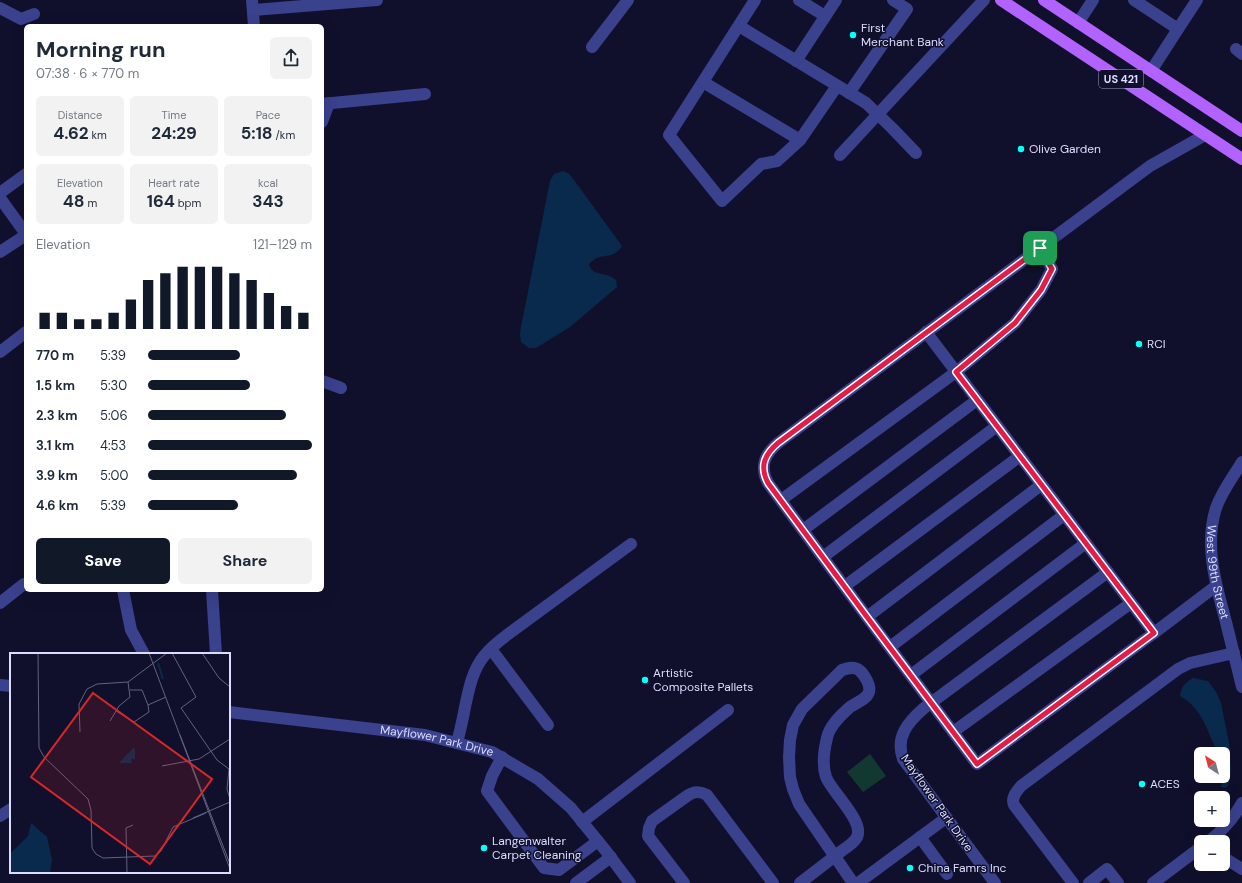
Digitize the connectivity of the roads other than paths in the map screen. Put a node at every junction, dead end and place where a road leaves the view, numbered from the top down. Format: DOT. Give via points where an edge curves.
graph roads {
  1 [pos="378,0"];
  2 [pos="628,0"];
  3 [pos="755,0"];
  4 [pos="799,0"];
  5 [pos="836,0"];
  6 [pos="893,0"];
  7 [pos="984,0"];
  8 [pos="1001,0"];
  9 [pos="1044,0"];
  10 [pos="1093,0"];
  11 [pos="1134,0"];
  12 [pos="1197,0"];
  13 [pos="272,4"];
  14 [pos="252,5"];
  15 [pos="0,8"];
  16 [pos="34,14"];
  17 [pos="825,16"];
  18 [pos="1078,23"];
  19 [pos="254,24"];
  20 [pos="739,26"];
  21 [pos="1178,29"];
  22 [pos="592,47"];
  23 [pos="796,61"];
  24 [pos="1150,71"];
  25 [pos="703,82"];
  26 [pos="837,86"];
  27 [pos="849,93"];
  28 [pos="425,94"];
  29 [pos="325,104"];
  30 [pos="878,114"];
  31 [pos="1242,131"];
  32 [pos="1206,135"];
  33 [pos="800,140"];
  34 [pos="916,153"];
  35 [pos="840,155"];
  36 [pos="1242,159"];
  37 [pos="24,175"];
  38 [pos="0,193"];
  39 [pos="0,198"];
  40 [pos="24,232"];
  41 [pos="24,236"];
  42 [pos="1040,248"];
  43 [pos="0,252"];
  44 [pos="926,332"];
  45 [pos="24,334"];
  46 [pos="0,352"];
  47 [pos="956,372"];
  48 [pos="324,382"];
  49 [pos="341,388"];
  50 [pos="978,400"];
  51 [pos="997,426"];
  52 [pos="1020,456"];
  53 [pos="1242,462"];
  54 [pos="1041,485"];
  55 [pos="781,500"];
  56 [pos="1064,515"];
  57 [pos="803,530"];
  58 [pos="1086,543"];
  59 [pos="631,544"];
  60 [pos="823,557"];
  61 [pos="1108,572"];
  62 [pos="24,584"];
  63 [pos="845,586"];
  64 [pos="1216,586"];
  65 [pos="123,592"];
  66 [pos="212,592"];
  67 [pos="1131,602"];
  68 [pos="0,603"];
  69 [pos="867,617"];
  70 [pos="1154,633"];
  71 [pos="890,647"];
  72 [pos="491,649"];
  73 [pos="143,653"];
  74 [pos="216,653"];
  75 [pos="1234,654"];
  76 [pos="911,675"];
  77 [pos="0,685"];
  78 [pos="10,686"];
  79 [pos="1242,687"];
  80 [pos="931,703"];
  81 [pos="728,710"];
  82 [pos="230,712"];
  83 [pos="548,724"];
  84 [pos="953,732"];
  85 [pos="457,743"];
  86 [pos="502,757"];
  87 [pos="1242,803"];
  88 [pos="10,810"];
  89 [pos="0,816"];
  90 [pos="946,818"];
  91 [pos="582,822"];
  92 [pos="1216,835"];
  93 [pos="920,837"];
  94 [pos="598,840"];
  95 [pos="1194,853"];
  96 [pos="608,854"];
  97 [pos="836,856"];
  98 [pos="1230,861"];
  99 [pos="1242,869"];
  100 [pos="947,874"];
  101 [pos="1160,881"];
  102 [pos="576,883"];
  103 [pos="630,883"];
  104 [pos="684,883"];
  105 [pos="773,883"];
  106 [pos="800,883"];
  107 [pos="853,883"];
  108 [pos="858,883"];
  109 [pos="995,883"];
  110 [pos="1072,883"];
  111 [pos="1089,883"];
  112 [pos="1118,883"];
  1 -- 13 [label="street"];
  2 -- 22 [label="street"];
  3 -- 20 [label="street"];
  4 -- 17 [label="street"];
  5 -- 17 [label="street"];
  6 -- 27 [label="street" via="907,9"];
  7 -- 30 [label="street"];
  8 -- 32 [label="main road, US 421"];
  9 -- 18 [label="main road, US 421"];
  10 -- 18 [label="street"];
  11 -- 21 [label="street"];
  12 -- 21 [label="street"];
  13 -- 14 [label="street"];
  14 -- 19 [label="street"];
  15 -- 16 [label="street" via="21,20"];
  17 -- 23 [label="street"];
  18 -- 24 [label="main road, US 421"];
  20 -- 23 [label="street"];
  20 -- 25 [label="street"];
  21 -- 24 [label="street"];
  23 -- 26 [label="street"];
  24 -- 31 [label="main road, US 421"];
  25 -- 33 [label="street"];
  25 -- 33 [label="street" via="669,135 722,201 761,164 777,162"];
  26 -- 27 [label="street"];
  26 -- 33 [label="street"];
  27 -- 30 [label="street"];
  28 -- 29 [label="street"];
  30 -- 34 [label="street"];
  30 -- 35 [label="street"];
  32 -- 36 [label="main road, US 421"];
  32 -- 42 [label="street" via="1150,166"];
  37 -- 38 [label="street"];
  39 -- 40 [label="street"];
  41 -- 43 [label="street"];
  42 -- 44 [label="street"];
  42 -- 47 [label="street" via="1052,269 1041,290 1015,323"];
  44 -- 47 [label="street"];
  44 -- 55 [label="street" via="772,448 764,461 764,473"];
  45 -- 46 [label="street"];
  47 -- 50 [label="street"];
  47 -- 55 [label="street"];
  48 -- 49 [label="street"];
  50 -- 51 [label="street"];
  50 -- 57 [label="street"];
  51 -- 52 [label="street"];
  51 -- 60 [label="street"];
  52 -- 54 [label="street"];
  52 -- 63 [label="street"];
  53 -- 64 [label="street, West 99th Street" via="1220,497 1214,516 1211,553"];
  54 -- 56 [label="street"];
  54 -- 69 [label="street"];
  55 -- 57 [label="street"];
  56 -- 58 [label="street"];
  56 -- 71 [label="street"];
  57 -- 60 [label="street"];
  58 -- 61 [label="street"];
  58 -- 76 [label="street"];
  59 -- 72 [label="street"];
  60 -- 63 [label="street"];
  61 -- 67 [label="street"];
  61 -- 80 [label="street, Mayflower Park Drive"];
  62 -- 68 [label="street"];
  63 -- 69 [label="street"];
  64 -- 70 [label="street"];
  64 -- 75 [label="street, West 99th Street"];
  65 -- 73 [label="street" via="131,630"];
  66 -- 74 [label="street"];
  67 -- 70 [label="street"];
  67 -- 84 [label="street"];
  69 -- 71 [label="street"];
  70 -- 84 [label="street" via="977,764"];
  71 -- 76 [label="street"];
  72 -- 83 [label="street"];
  72 -- 85 [label="street" via="484,655 472,677"];
  75 -- 79 [label="street, West 99th Street"];
  75 -- 110 [label="street" via="1190,663 1178,669 1017,791 1012,802"];
  76 -- 80 [label="street"];
  77 -- 78 [label="street"];
  80 -- 84 [label="street"];
  80 -- 90 [label="street, Mayflower Park Drive" via="906,727 900,742 900,751 903,759"];
  81 -- 91 [label="street"];
  82 -- 85 [label="street, Mayflower Park Drive" via="425,735"];
  85 -- 86 [label="street, Mayflower Park Drive"];
  86 -- 91 [label="street, Mayflower Park Drive" via="538,779 571,808"];
  86 -- 94 [label="street" via="487,791 544,868 559,870"];
  87 -- 92 [label="street"];
  88 -- 89 [label="street"];
  90 -- 93 [label="street"];
  90 -- 109 [label="street, Mayflower Park Drive"];
  91 -- 94 [label="street, Mayflower Park Drive"];
  93 -- 100 [label="street"];
  93 -- 108 [label="street"];
  94 -- 96 [label="street, Mayflower Park Drive"];
  95 -- 101 [label="street"];
  96 -- 102 [label="street"];
  96 -- 103 [label="street"];
  97 -- 97 [label="street" via="859,835 859,827 830,786 826,777 824,754 827,736 834,722 869,692 869,685 860,670 855,667 842,670 802,709 793,725 790,740 790,777 793,789 799,804"];
  97 -- 106 [label="street"];
  97 -- 107 [label="street"];
  98 -- 99 [label="street"];
  104 -- 105 [label="street" via="648,836 648,828 652,821 692,792 700,792 707,795"];
  111 -- 112 [label="street" via="1108,869"];
}
